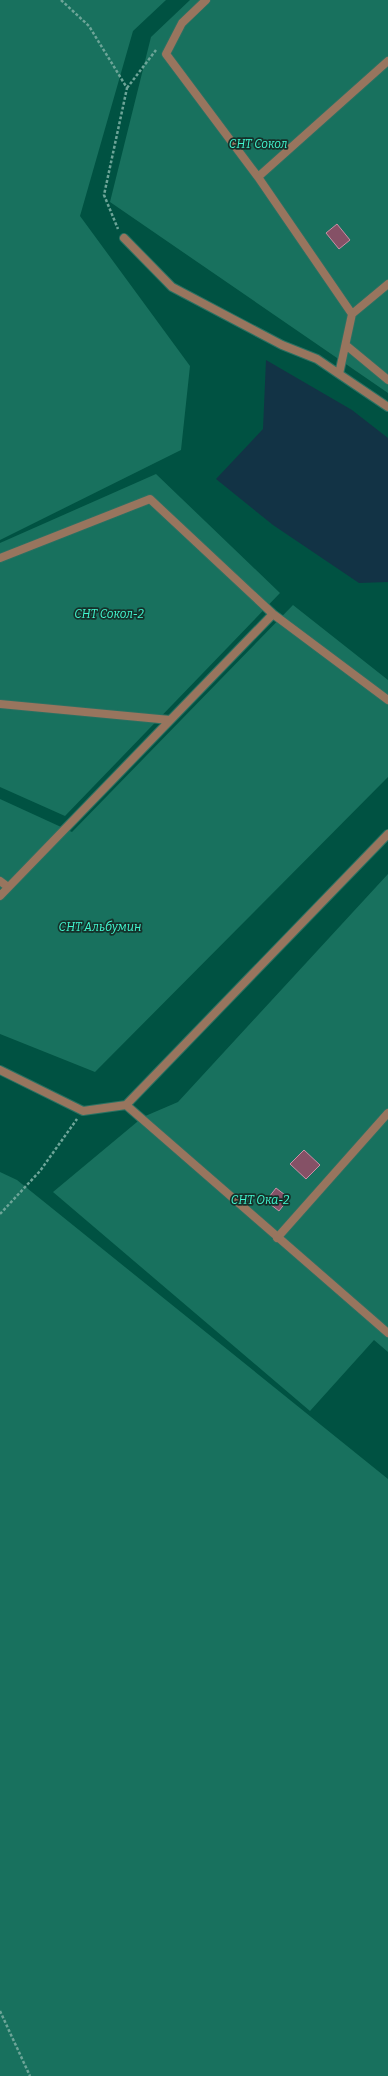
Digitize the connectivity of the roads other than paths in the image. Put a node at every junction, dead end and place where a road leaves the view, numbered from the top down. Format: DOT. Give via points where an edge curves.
graph roads {
  1 [pos="206,0"];
  2 [pos="388,61"];
  3 [pos="258,176"];
  4 [pos="124,238"];
  5 [pos="388,284"];
  6 [pos="352,314"];
  7 [pos="346,346"];
  8 [pos="339,374"];
  9 [pos="388,380"];
  10 [pos="388,407"];
  11 [pos="0,558"];
  12 [pos="273,614"];
  13 [pos="388,700"];
  14 [pos="0,704"];
  15 [pos="170,720"];
  16 [pos="388,834"];
  17 [pos="0,881"];
  18 [pos="8,887"];
  19 [pos="0,896"];
  20 [pos="0,1070"];
  21 [pos="126,1105"];
  22 [pos="388,1113"];
  23 [pos="277,1238"];
  24 [pos="387,1331"];
  1 -- 3 [label="lane" via="182,23 166,54"];
  2 -- 3 [label="lane"];
  3 -- 6 [label="lane"];
  4 -- 8 [label="lane" via="172,287 282,346 317,359"];
  5 -- 6 [label="lane"];
  6 -- 7 [label="lane"];
  7 -- 8 [label="lane"];
  7 -- 9 [label="lane"];
  8 -- 10 [label="lane"];
  11 -- 12 [label="lane" via="150,499"];
  12 -- 13 [label="lane"];
  12 -- 15 [label="lane"];
  14 -- 15 [label="lane"];
  15 -- 18 [label="lane"];
  16 -- 21 [label="lane"];
  17 -- 18 [label="lane"];
  18 -- 19 [label="lane"];
  20 -- 21 [label="lane" via="83,1111"];
  21 -- 23 [label="lane"];
  22 -- 23 [label="lane"];
  23 -- 24 [label="lane"];
}
